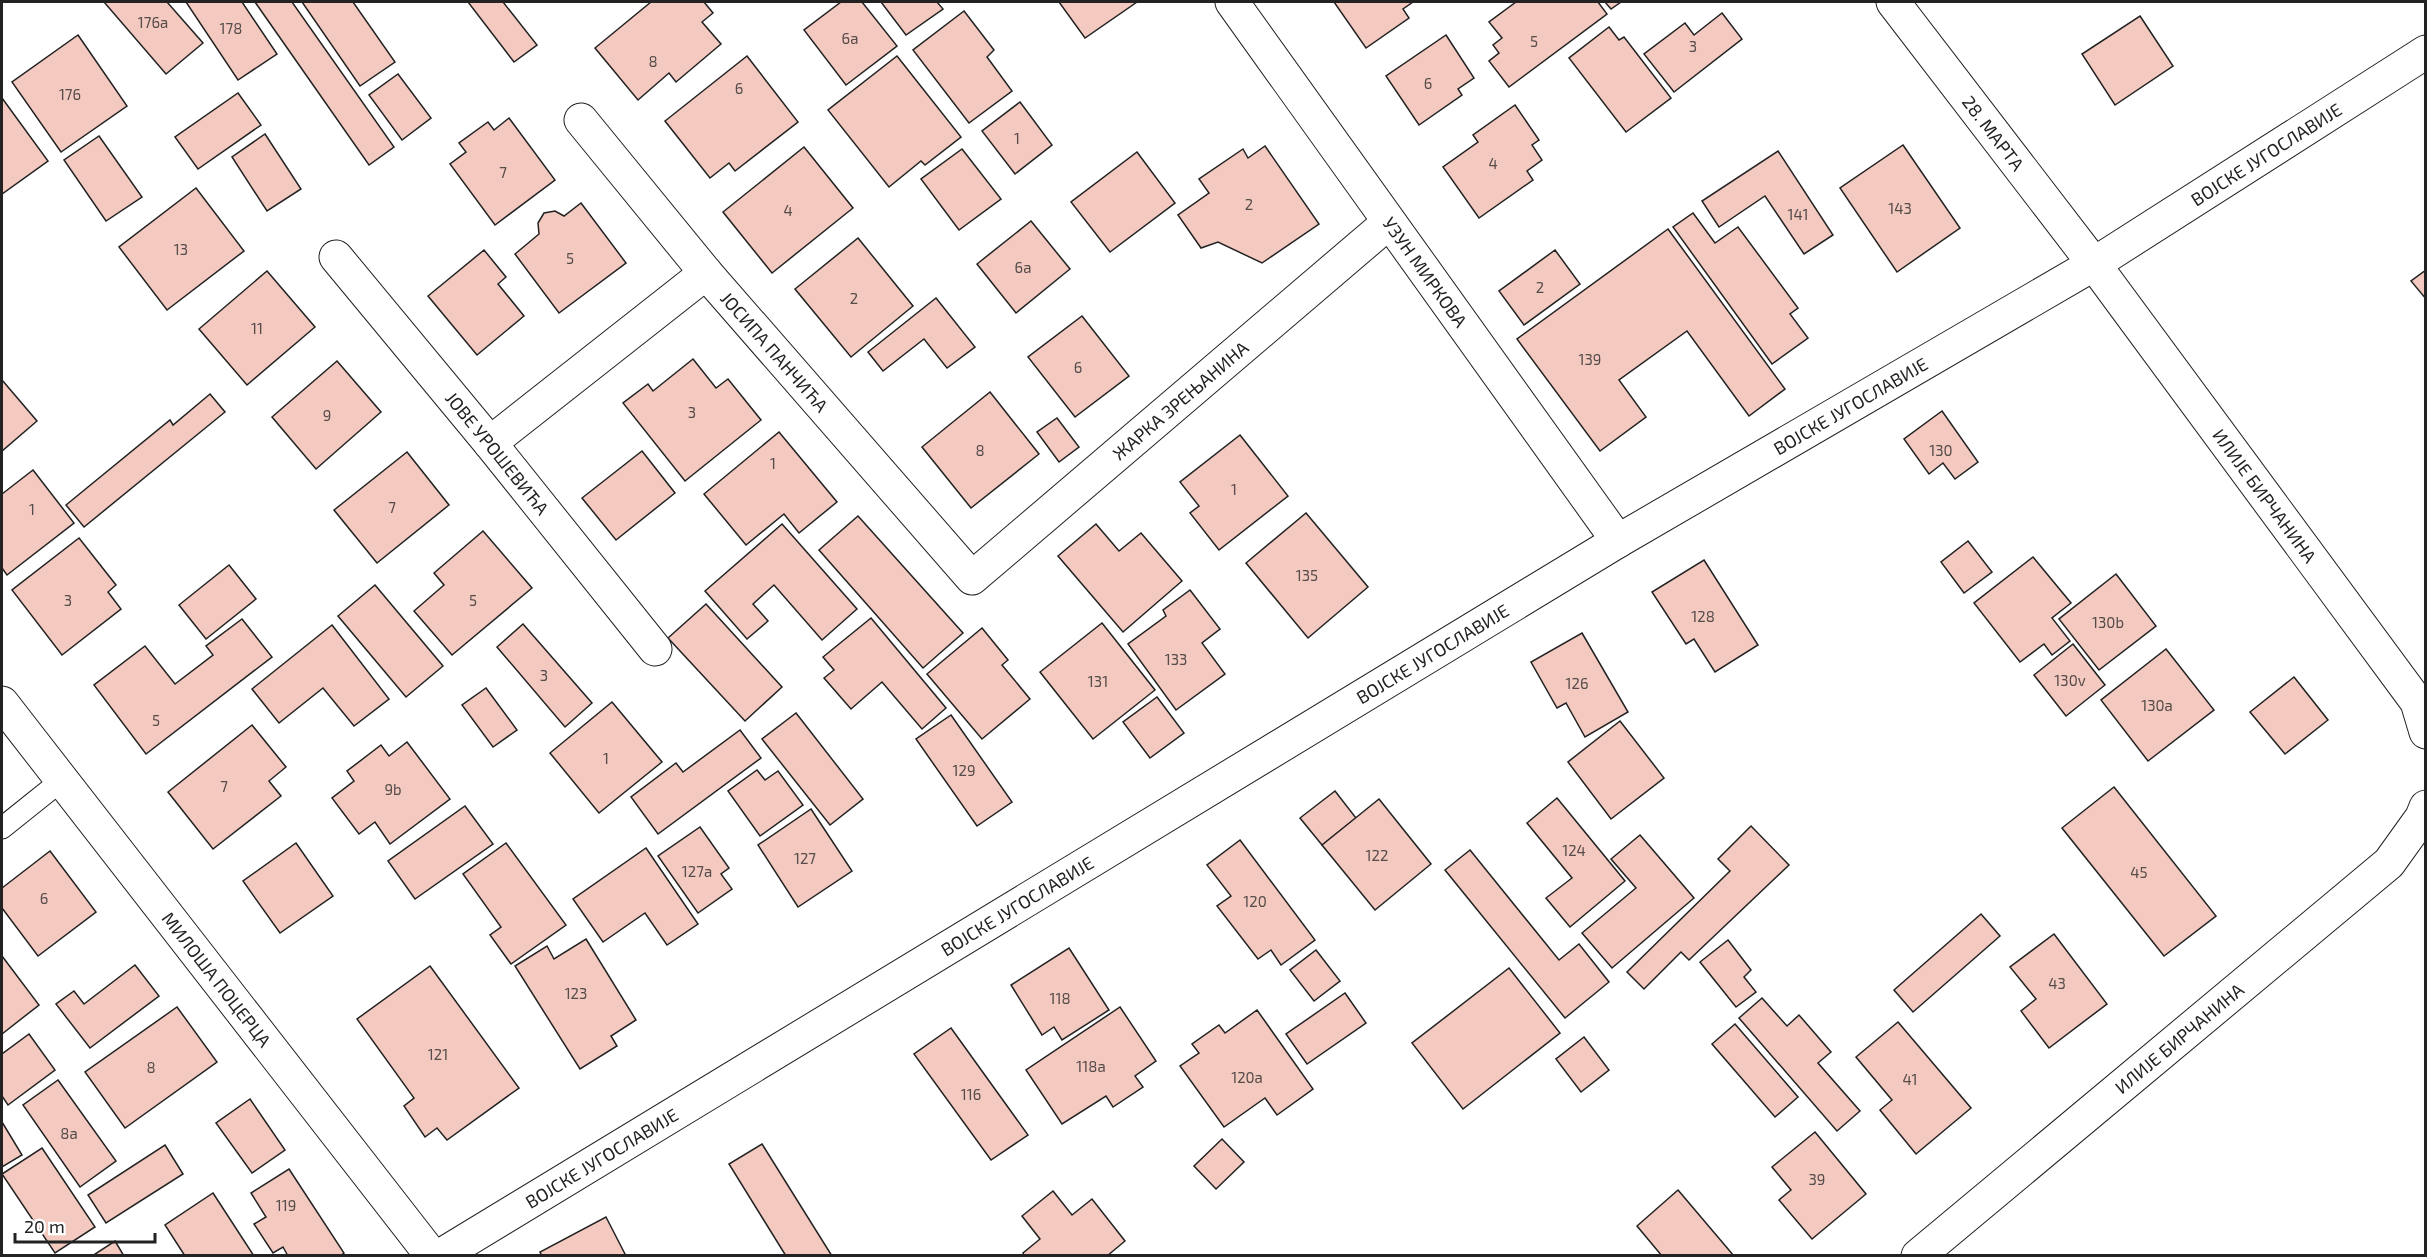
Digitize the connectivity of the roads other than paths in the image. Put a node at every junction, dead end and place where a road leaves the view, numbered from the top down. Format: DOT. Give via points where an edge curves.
graph roads {
  1 [pos="1232,2"];
  2 [pos="1893,2"];
  3 [pos="2426,52"];
  4 [pos="581,120"];
  5 [pos="1388,223"];
  6 [pos="336,257"];
  7 [pos="2094,264"];
  8 [pos="706,273"];
  9 [pos="490,443"];
  10 [pos="1618,541"];
  11 [pos="972,578"];
  12 [pos="655,650"];
  13 [pos="2,703"];
  14 [pos="2426,732"];
  15 [pos="62,780"];
  16 [pos="2426,807"];
  17 [pos="2,828"];
  18 [pos="432,1256"];
  19 [pos="440,1256"];
  20 [pos="1918,1256"];
  1 -- 5 [label="street, УЗУН МИРКОВА"];
  2 -- 7 [label="street, 28. МАРТА"];
  3 -- 7 [label="street, ВОЈСКЕ ЈУГОСЛАВИЈЕ"];
  4 -- 8 [label="street, ЈОСИПА ПАНЧИЋА"];
  5 -- 10 [label="street, УЗУН МИРКОВА"];
  5 -- 11 [label="street, ЖАРКА ЗРЕЊАНИНА"];
  6 -- 9 [label="street, ЈОВЕ УРОШЕВИЋА"];
  7 -- 10 [label="street, ВОЈСКЕ ЈУГОСЛАВИЈЕ"];
  7 -- 14 [label="street, ИЛИЈЕ БИРЧАНИНА" via="2417,702"];
  8 -- 9 [label="street"];
  8 -- 11 [label="street, ЈОСИПА ПАНЧИЋА"];
  9 -- 12 [label="street, ЈОВЕ УРОШЕВИЋА"];
  10 -- 19 [label="street, ВОЈСКЕ ЈУГОСЛАВИЈЕ"];
  13 -- 15 [label="street, МИЛОША ПОЦЕРЦА"];
  15 -- 17 [label="lane"];
  15 -- 18 [label="street, МИЛОША ПОЦЕРЦА"];
  16 -- 20 [label="street, ИЛИЈЕ БИРЧАНИНА" via="2389,863"];
}
